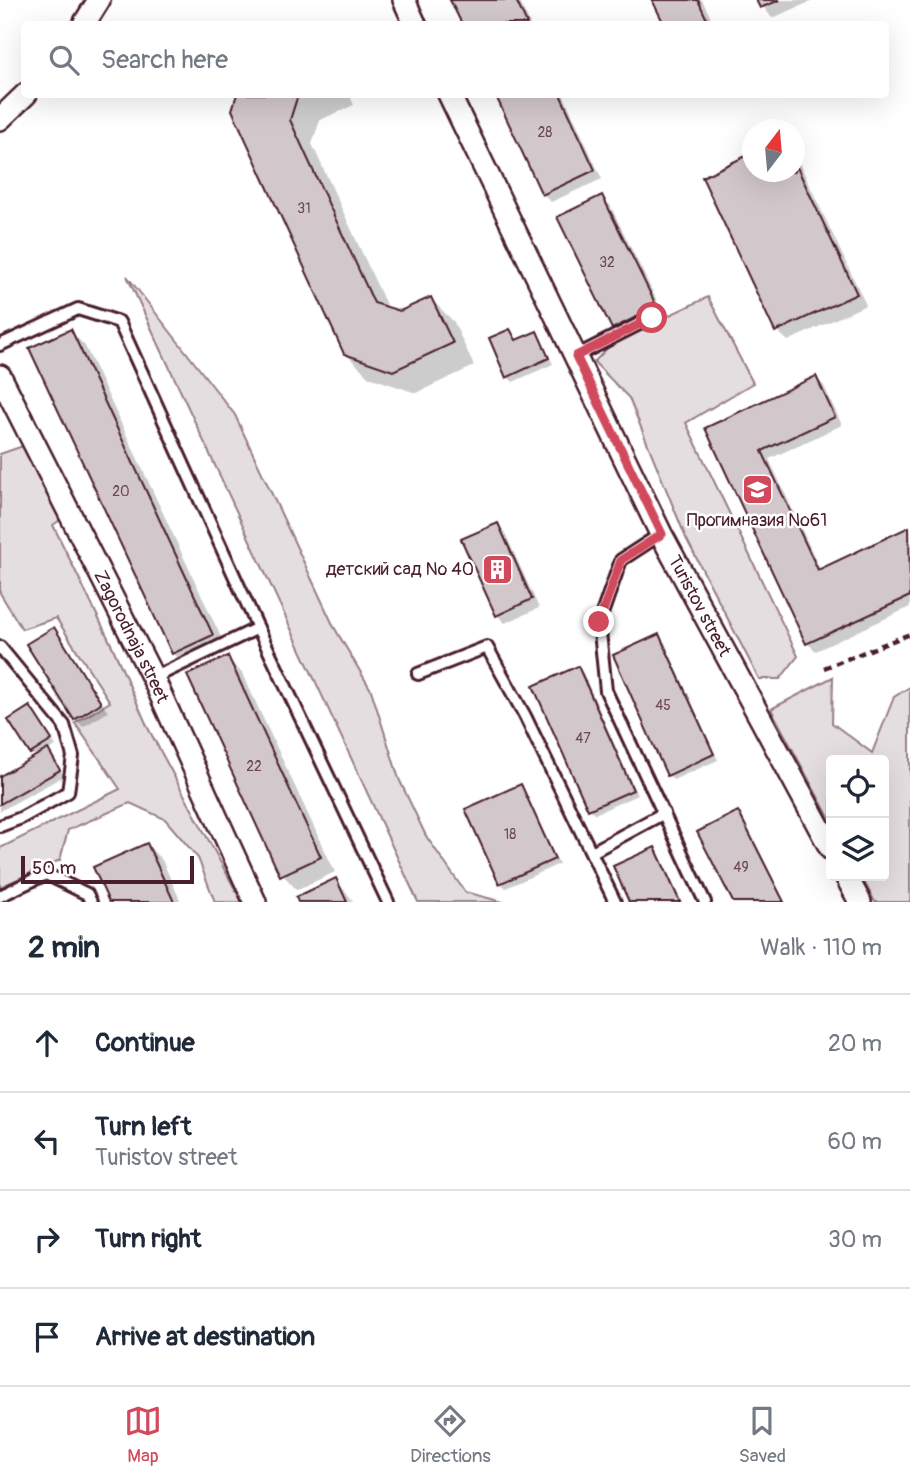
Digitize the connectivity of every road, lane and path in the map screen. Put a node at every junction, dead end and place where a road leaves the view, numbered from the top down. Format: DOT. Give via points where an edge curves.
graph roads {
  1 [pos="99,0"];
  2 [pos="404,0"];
  3 [pos="86,21"];
  4 [pos="414,21"];
  5 [pos="21,98"];
  6 [pos="451,98"];
  7 [pos="2,113"];
  8 [pos="652,318"];
  9 [pos="0,345"];
  10 [pos="576,356"];
  11 [pos="0,376"];
  12 [pos="662,534"];
  13 [pos="258,628"];
  14 [pos="910,634"];
  15 [pos="0,647"];
  16 [pos="824,668"];
  17 [pos="418,674"];
  18 [pos="153,678"];
  19 [pos="664,813"];
  20 [pos="0,826"];
  21 [pos="826,840"];
  22 [pos="592,852"];
  23 [pos="849,881"];
  24 [pos="0,896"];
  25 [pos="91,902"];
  26 [pos="255,902"];
  27 [pos="388,902"];
  28 [pos="615,902"];
  29 [pos="705,902"];
  30 [pos="860,902"];
  1 -- 3 [label="street"];
  2 -- 4 [label="street"];
  5 -- 7 [label="street"];
  6 -- 10 [label="street, Turistov street"];
  8 -- 10 [label="lane"];
  9 -- 13 [label="lane" via="78,309 119,322"];
  10 -- 12 [label="street, Turistov street"];
  11 -- 18 [label="street, Zagorodnaja street"];
  12 -- 19 [label="lane" via="621,560 599,622 606,691"];
  12 -- 21 [label="street, Turistov street"];
  13 -- 18 [label="lane"];
  13 -- 27 [label="lane"];
  14 -- 16 [label="path"];
  15 -- 20 [label="lane" via="64,725 73,756 68,792"];
  17 -- 22 [label="lane" via="487,647"];
  18 -- 26 [label="street, Zagorodnaja street"];
  19 -- 22 [label="lane"];
  19 -- 29 [label="lane"];
  22 -- 28 [label="lane"];
  23 -- 30 [label="street"];
  24 -- 25 [label="lane" via="46,874 87,894"];
}
